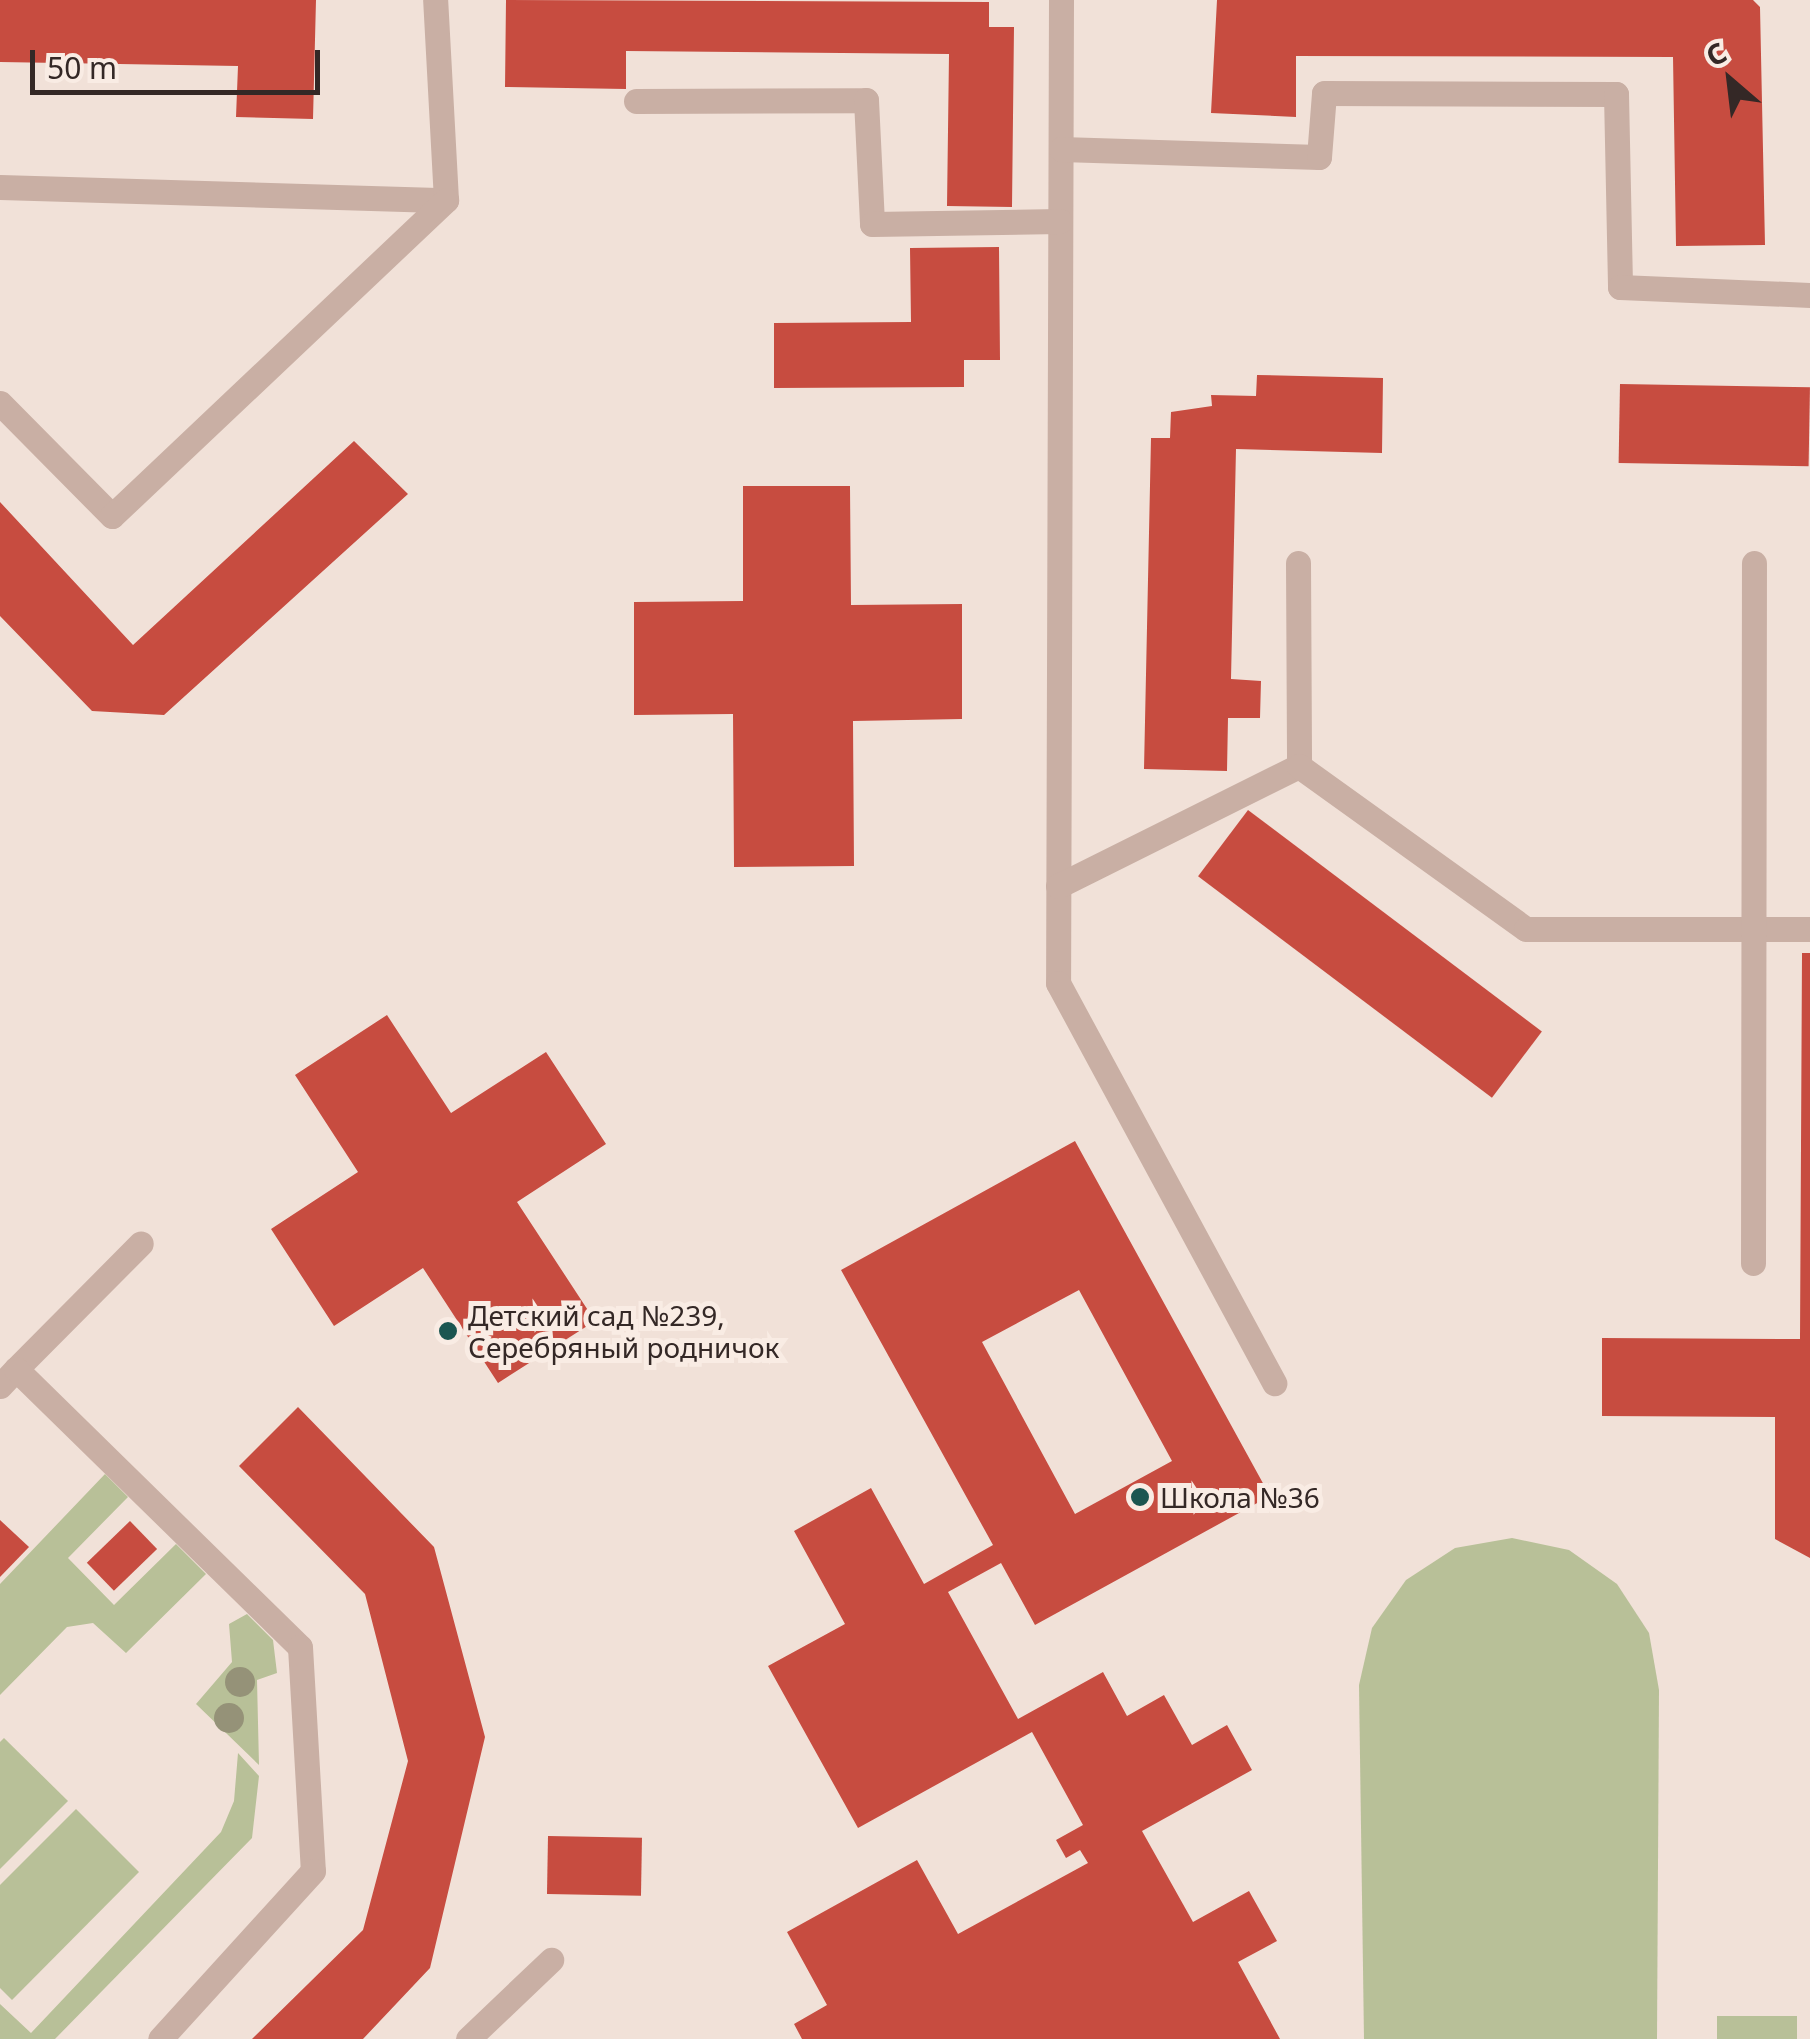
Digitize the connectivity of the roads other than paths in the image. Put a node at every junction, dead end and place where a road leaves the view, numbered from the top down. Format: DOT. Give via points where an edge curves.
graph roads {
  1 [pos="436,0"];
  2 [pos="1061,0"];
  3 [pos="636,101"];
  4 [pos="1061,148"];
  5 [pos="0,187"];
  6 [pos="446,200"];
  7 [pos="1060,221"];
  8 [pos="1810,295"];
  9 [pos="0,404"];
  10 [pos="1754,563"];
  11 [pos="1298,564"];
  12 [pos="1298,766"];
  13 [pos="1058,886"];
  14 [pos="1756,928"];
  15 [pos="1810,928"];
  16 [pos="141,1243"];
  17 [pos="1752,1264"];
  18 [pos="8,1378"];
  19 [pos="1274,1383"];
  20 [pos="551,1960"];
  21 [pos="160,2039"];
  22 [pos="468,2039"];
  1 -- 6 [label="lane"];
  2 -- 4 [label="lane"];
  3 -- 7 [label="lane" via="866,100 872,224"];
  4 -- 7 [label="lane"];
  4 -- 8 [label="lane" via="1318,157 1324,93 1616,94 1620,288"];
  5 -- 6 [label="lane"];
  6 -- 9 [label="lane" via="112,516"];
  7 -- 13 [label="lane"];
  10 -- 14 [label="lane"];
  11 -- 12 [label="lane"];
  12 -- 13 [label="lane"];
  12 -- 14 [label="lane" via="1526,930"];
  13 -- 19 [label="lane" via="1058,983"];
  14 -- 15 [label="lane"];
  14 -- 17 [label="lane"];
  16 -- 18 [label="lane"];
  18 -- 21 [label="lane" via="300,1647 313,1872"];
  20 -- 22 [label="lane"];
}
